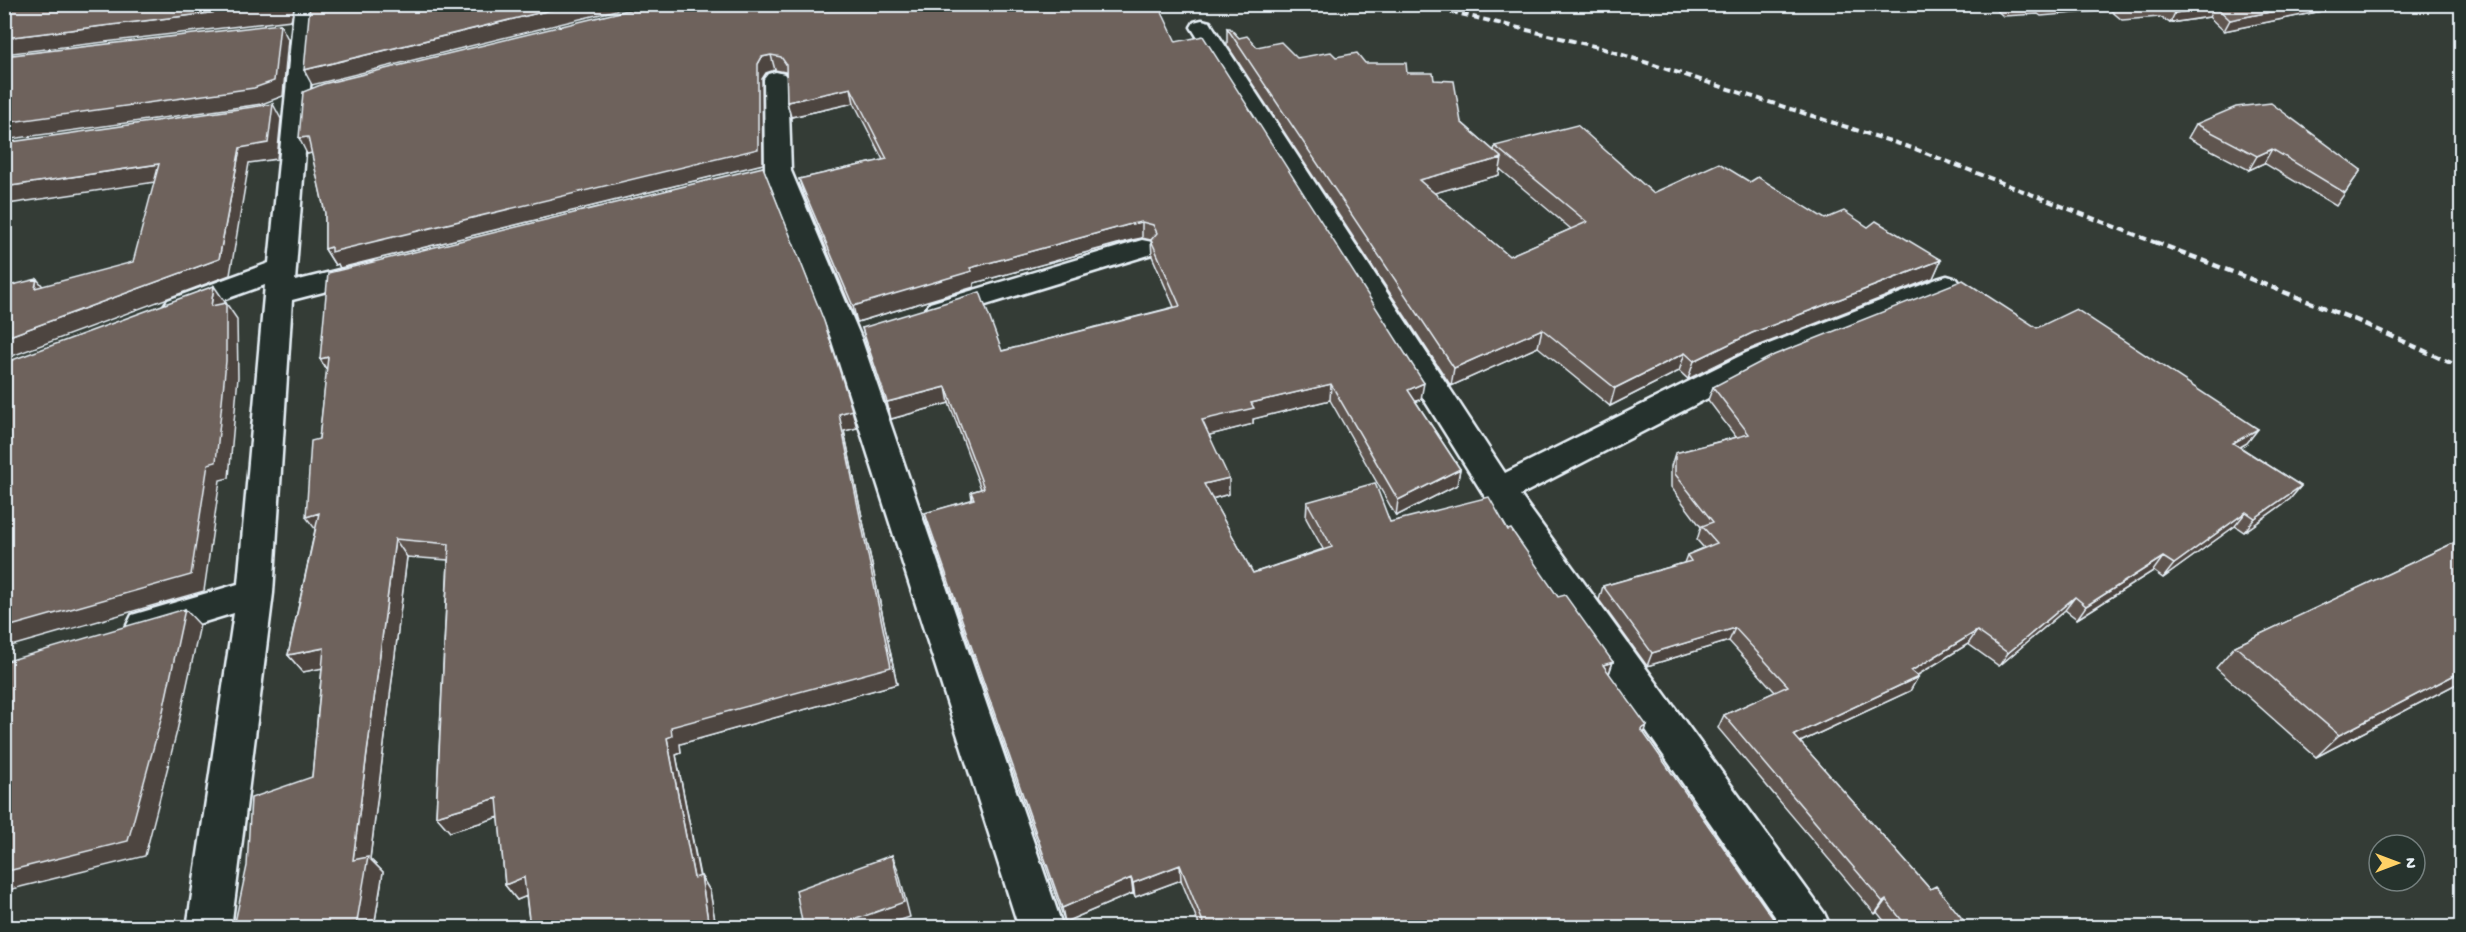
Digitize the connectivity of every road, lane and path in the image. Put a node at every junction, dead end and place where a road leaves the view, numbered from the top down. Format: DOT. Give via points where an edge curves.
graph roads {
  1 [pos="296,23"];
  2 [pos="1202,27"];
  3 [pos="776,79"];
  4 [pos="1142,248"];
  5 [pos="394,265"];
  6 [pos="280,281"];
  7 [pos="1947,285"];
  8 [pos="149,318"];
  9 [pos="914,318"];
  10 [pos="1499,491"];
  11 [pos="255,593"];
  12 [pos="118,632"];
  13 [pos="209,927"];
  14 [pos="1041,927"];
  15 [pos="1809,927"];
  1 -- 6 [label="street" via="299,101"];
  2 -- 10 [label="street"];
  3 -- 14 [label="street" via="767,174 858,335"];
  4 -- 9 [label="street"];
  5 -- 6 [label="street"];
  6 -- 8 [label="street"];
  6 -- 11 [label="street"];
  7 -- 10 [label="street" via="1757,360"];
  10 -- 15 [label="street"];
  11 -- 12 [label="street"];
  11 -- 13 [label="street"];
}
